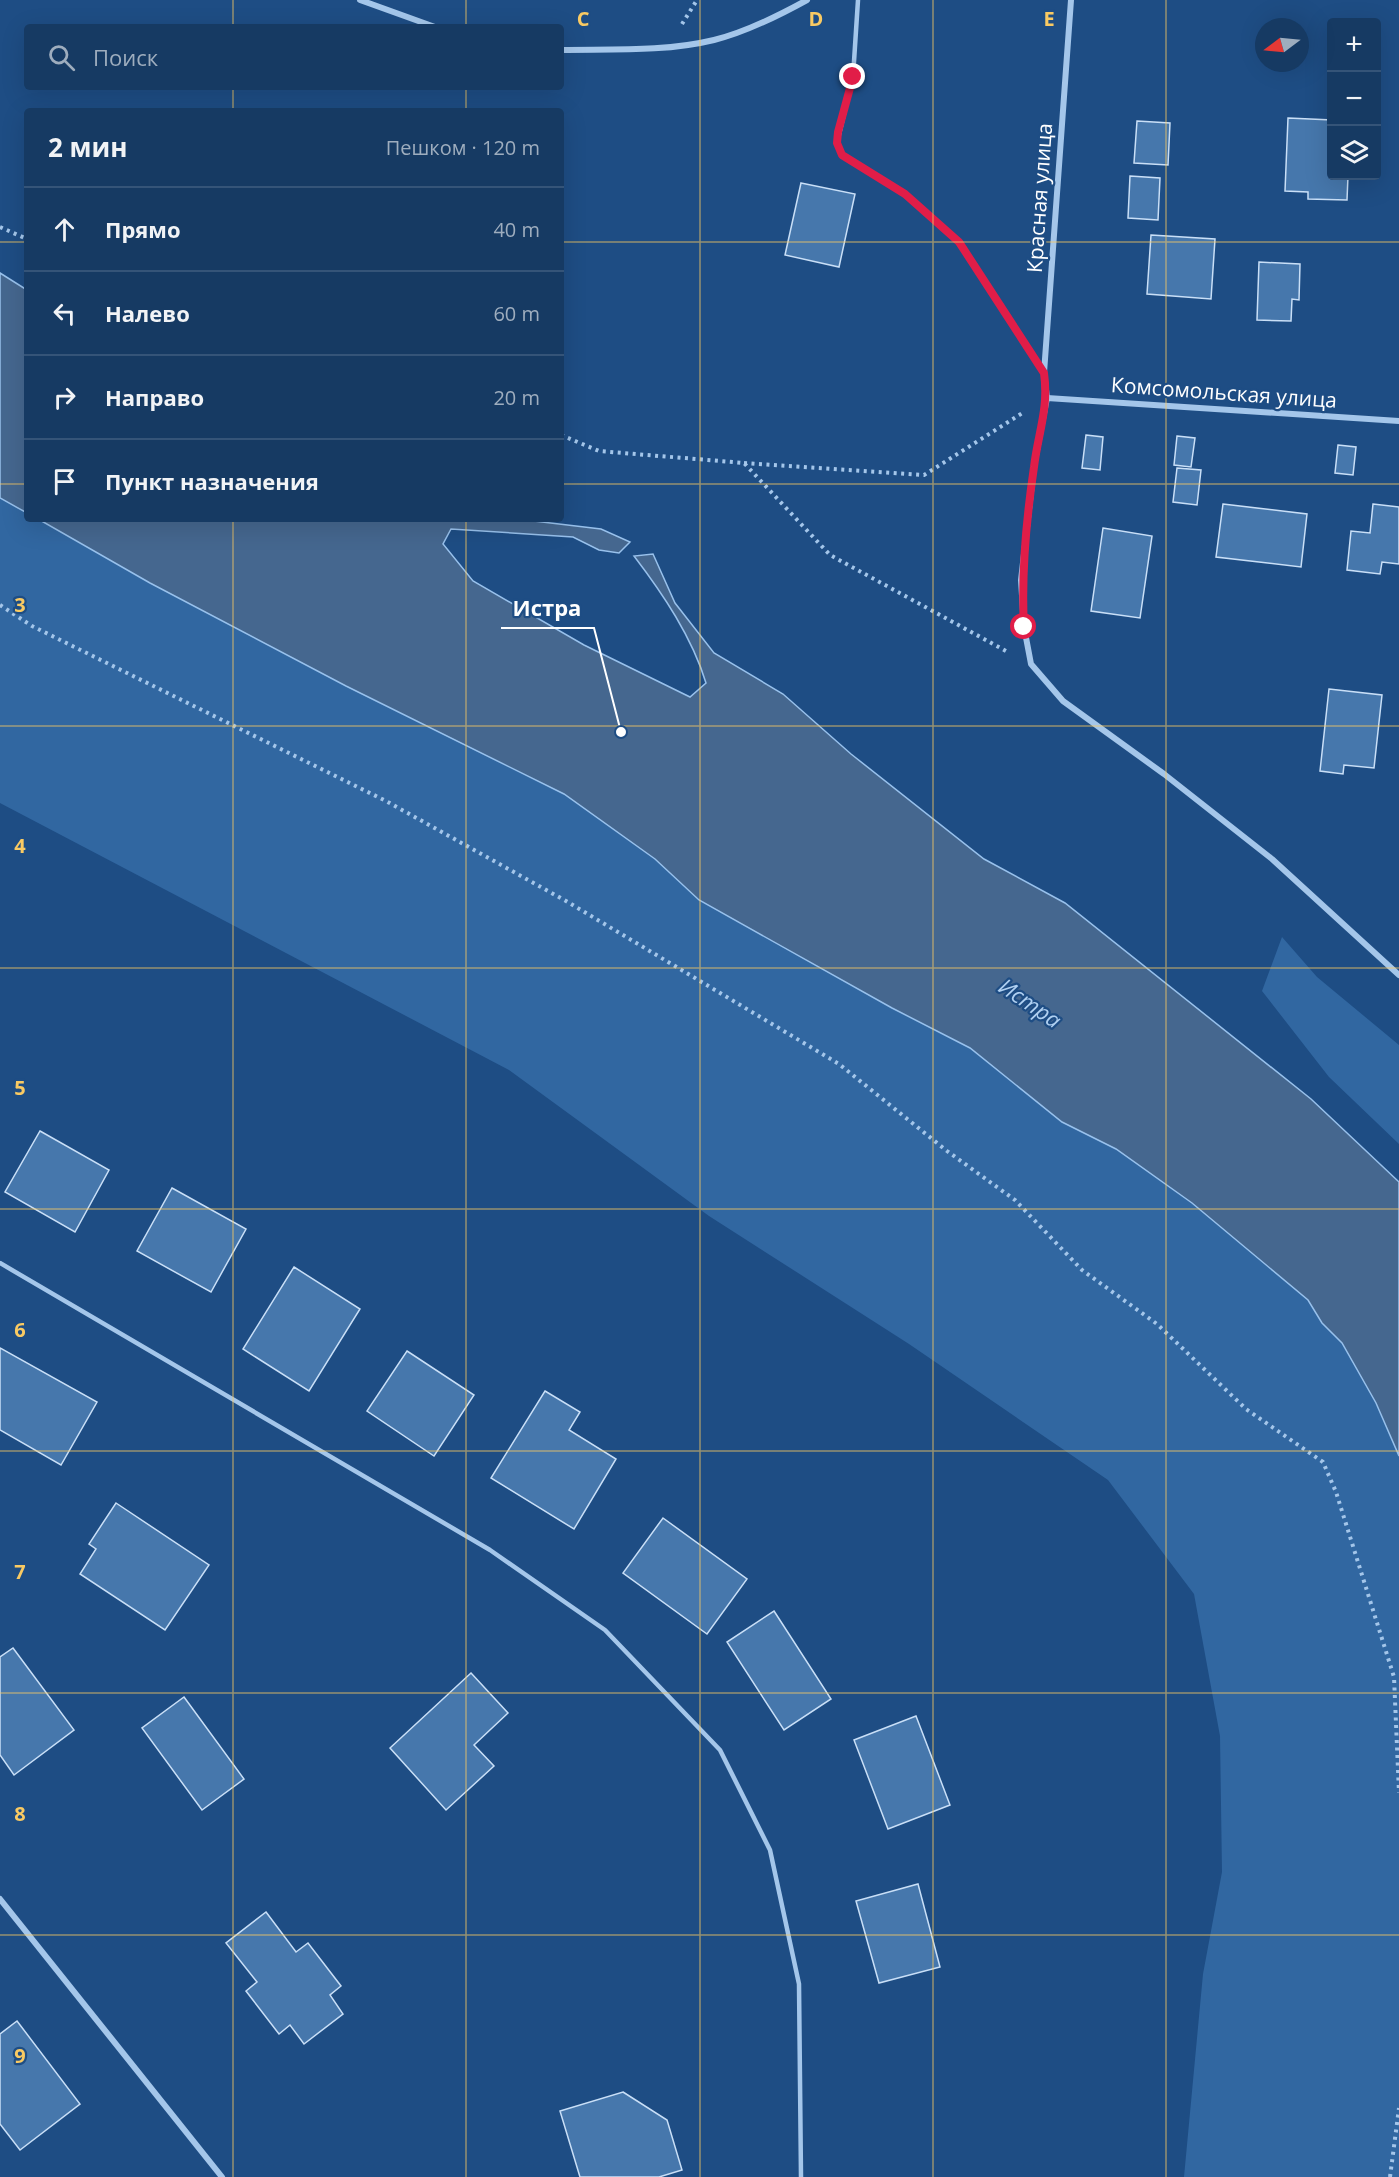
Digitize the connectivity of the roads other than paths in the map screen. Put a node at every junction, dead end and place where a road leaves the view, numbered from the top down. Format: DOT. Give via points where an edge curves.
graph roads {
  1 [pos="360,0"];
  2 [pos="807,0"];
  3 [pos="858,0"];
  4 [pos="1071,0"];
  5 [pos="427,24"];
  6 [pos="564,50"];
  7 [pos="1044,373"];
  8 [pos="1047,398"];
  9 [pos="1399,421"];
  10 [pos="1399,975"];
  11 [pos="0,1263"];
  12 [pos="0,1899"];
  13 [pos="222,2177"];
  14 [pos="801,2177"];
  1 -- 5 [label="street"];
  2 -- 6 [label="street" via="773,18 713,40 644,49"];
  3 -- 7 [label="lane" via="853,77 837,143 842,155 905,194 959,242"];
  4 -- 7 [label="street, Красная улица"];
  7 -- 8 [label="street, Красная улица"];
  8 -- 9 [label="street, Комсомольская улица"];
  8 -- 10 [label="street, Красная улица" via="1034,466 1021,579 1030,664 1063,701 1272,859"];
  11 -- 14 [label="lane" via="490,1550 605,1630 720,1750 770,1851 799,1984"];
  12 -- 13 [label="street"];
}
